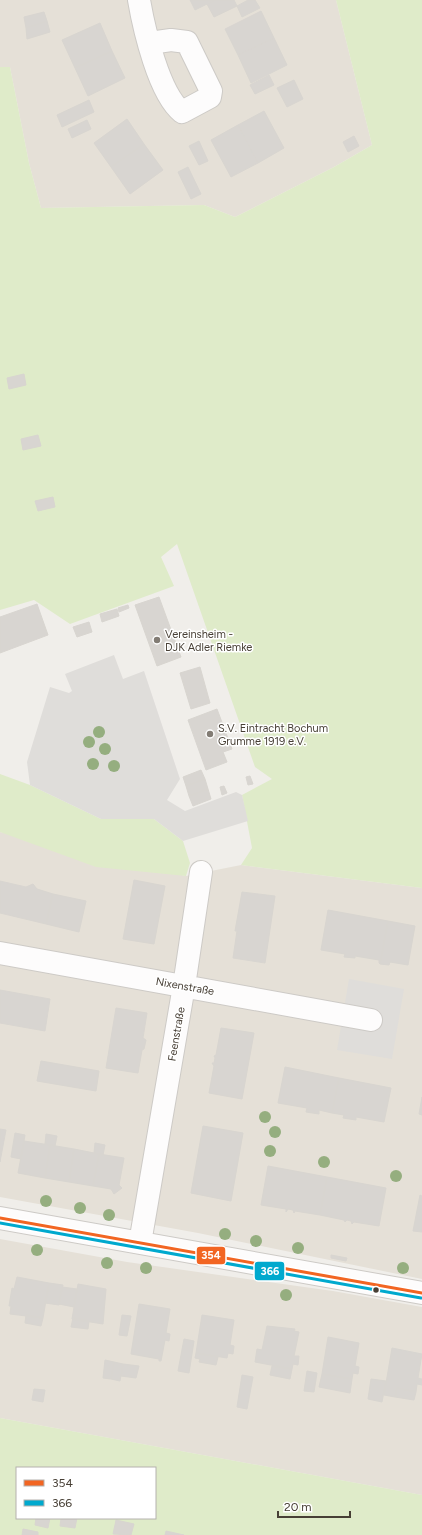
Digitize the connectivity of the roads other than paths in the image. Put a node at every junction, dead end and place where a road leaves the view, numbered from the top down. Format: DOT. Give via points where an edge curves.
graph roads {
  1 [pos="139,0"];
  2 [pos="150,43"];
  3 [pos="201,872"];
  4 [pos="0,953"];
  5 [pos="184,986"];
  6 [pos="371,1020"];
  7 [pos="0,1218"];
  8 [pos="140,1243"];
  9 [pos="422,1292"];
  1 -- 2 [label="street"];
  3 -- 5 [label="street, Feenstraße"];
  4 -- 5 [label="street, Nixenstraße"];
  5 -- 6 [label="street, Nixenstraße"];
  5 -- 8 [label="street, Feenstraße"];
  7 -- 8 [label="street"];
  8 -- 9 [label="street"];
}
